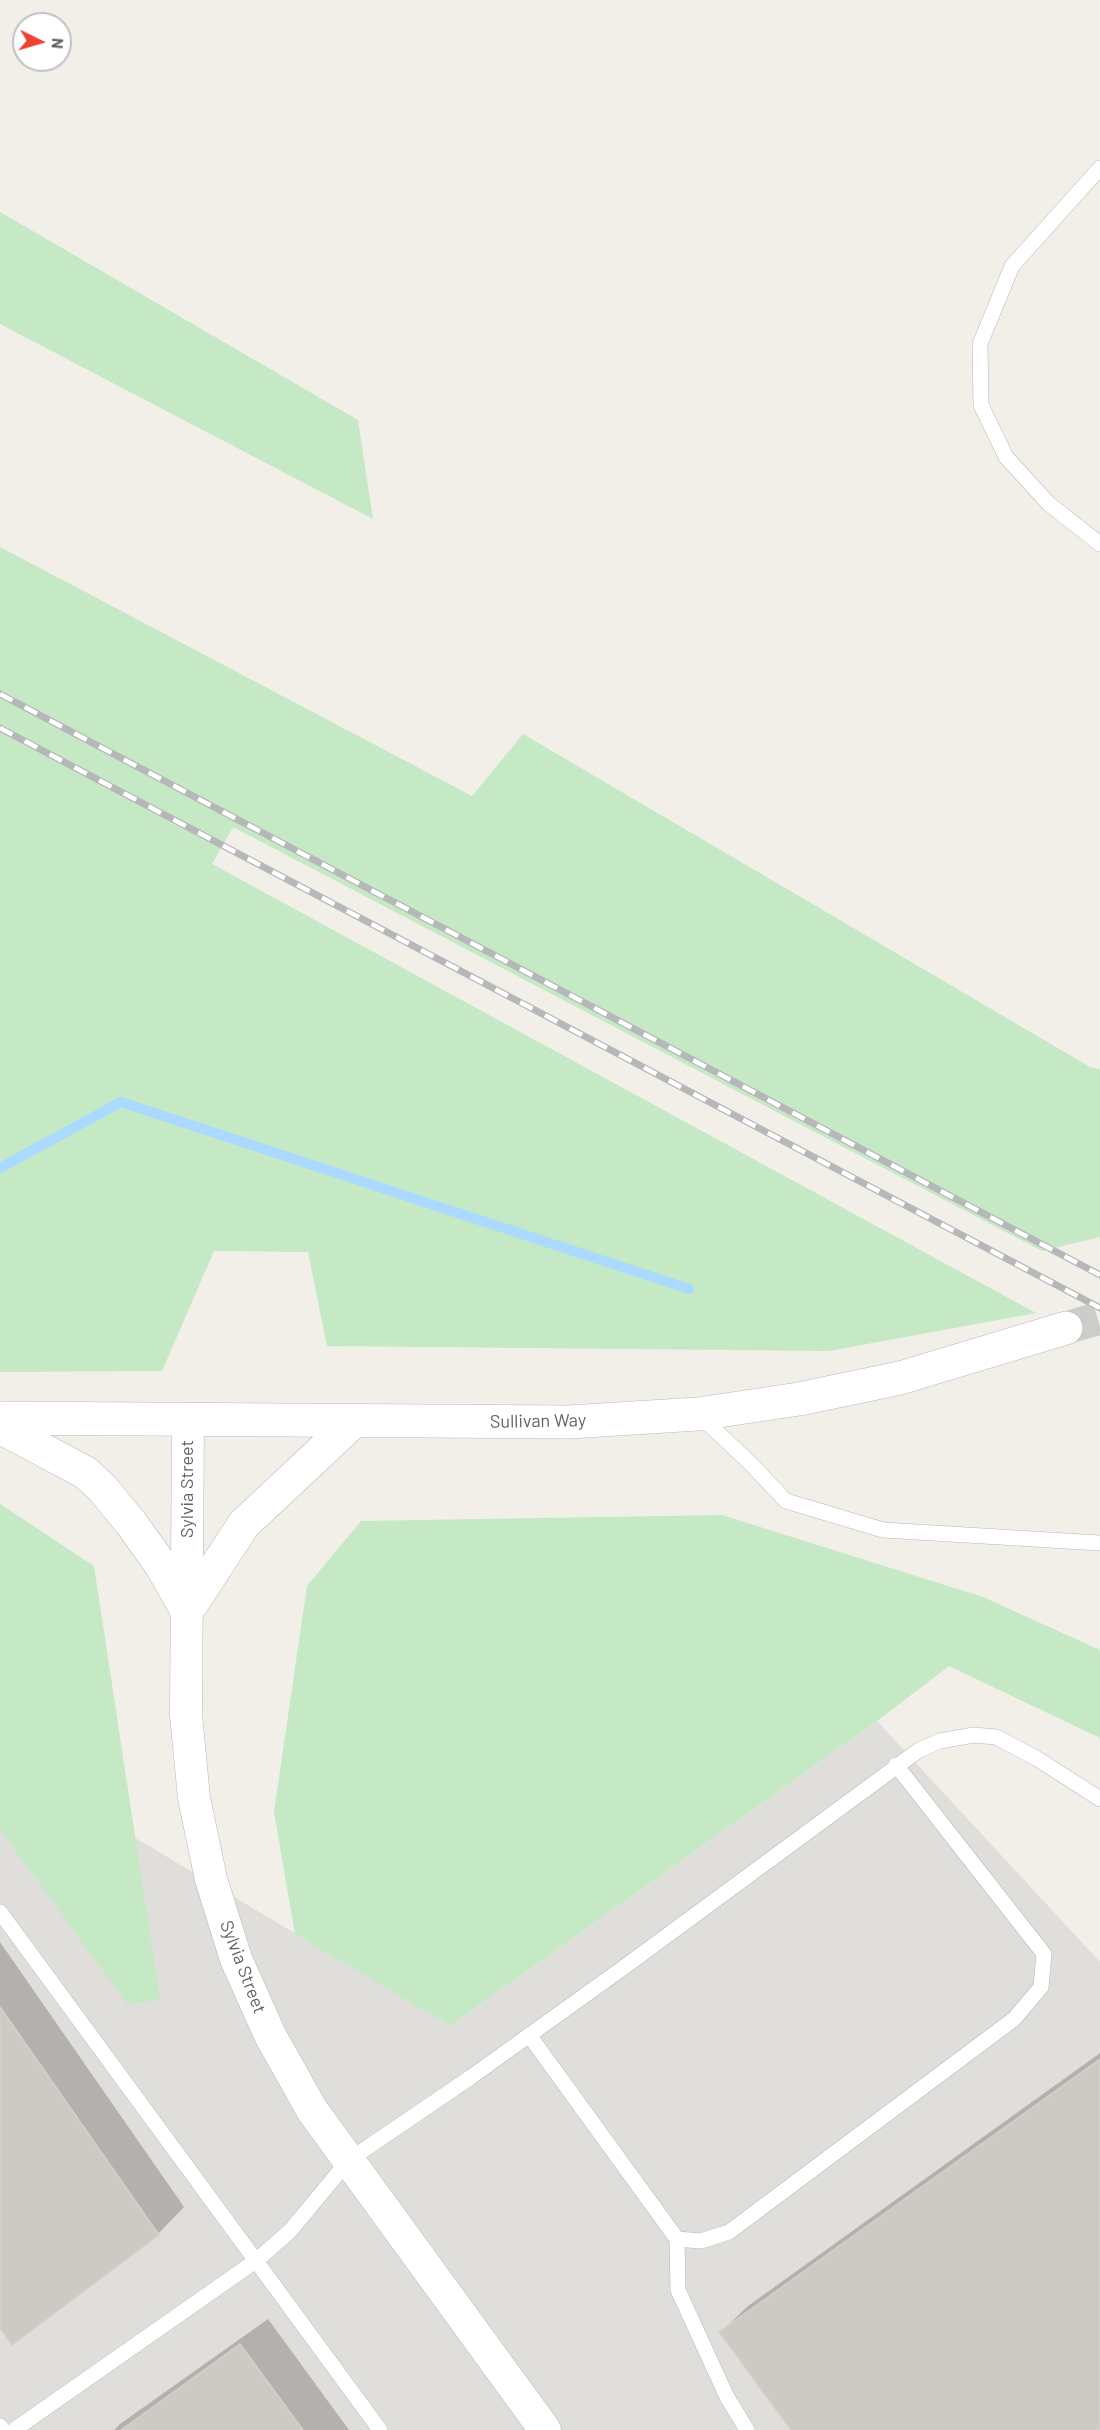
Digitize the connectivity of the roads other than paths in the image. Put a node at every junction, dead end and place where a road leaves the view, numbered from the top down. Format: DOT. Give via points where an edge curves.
graph roads {
  1 [pos="1100,168"];
  2 [pos="1100,544"];
  3 [pos="1066,1328"];
  4 [pos="698,1414"];
  5 [pos="0,1418"];
  6 [pos="188,1420"];
  7 [pos="354,1421"];
  8 [pos="0,1427"];
  9 [pos="1100,1543"];
  10 [pos="186,1611"];
  11 [pos="896,1765"];
  12 [pos="1100,1799"];
  13 [pos="0,1912"];
  14 [pos="529,2035"];
  15 [pos="349,2160"];
  16 [pos="677,2239"];
  17 [pos="257,2260"];
  18 [pos="0,2426"];
  19 [pos="3,2430"];
  20 [pos="14,2430"];
  21 [pos="380,2430"];
  22 [pos="545,2430"];
  23 [pos="747,2430"];
  1 -- 2 [label="lane" via="1012,266 980,344 981,405 1006,457 1049,504"];
  3 -- 4 [label="main road, Sullivan Way" via="900,1378"];
  4 -- 7 [label="main road, Sullivan Way" via="569,1422"];
  4 -- 9 [label="lane" via="786,1501 883,1530"];
  5 -- 6 [label="main road, Sullivan Way"];
  6 -- 7 [label="main road, Sullivan Way"];
  6 -- 10 [label="street, Sylvia Street"];
  7 -- 10 [label="main road" via="244,1524"];
  8 -- 10 [label="main road" via="86,1473 102,1488 161,1565"];
  10 -- 15 [label="street, Sylvia Street" via="186,1714 194,1798 212,1879 236,1959 270,2035 312,2110"];
  11 -- 12 [label="lane" via="940,1741 996,1737"];
  11 -- 14 [label="lane"];
  11 -- 16 [label="lane" via="1044,1954 1041,1987 1014,2019 729,2232 701,2241"];
  13 -- 17 [label="lane"];
  14 -- 15 [label="lane"];
  14 -- 16 [label="lane"];
  15 -- 17 [label="lane" via="290,2230"];
  15 -- 22 [label="street, Sylvia Street"];
  16 -- 23 [label="lane" via="678,2290 727,2397"];
  17 -- 20 [label="lane"];
  17 -- 21 [label="lane"];
  18 -- 19 [label="lane"];
}
